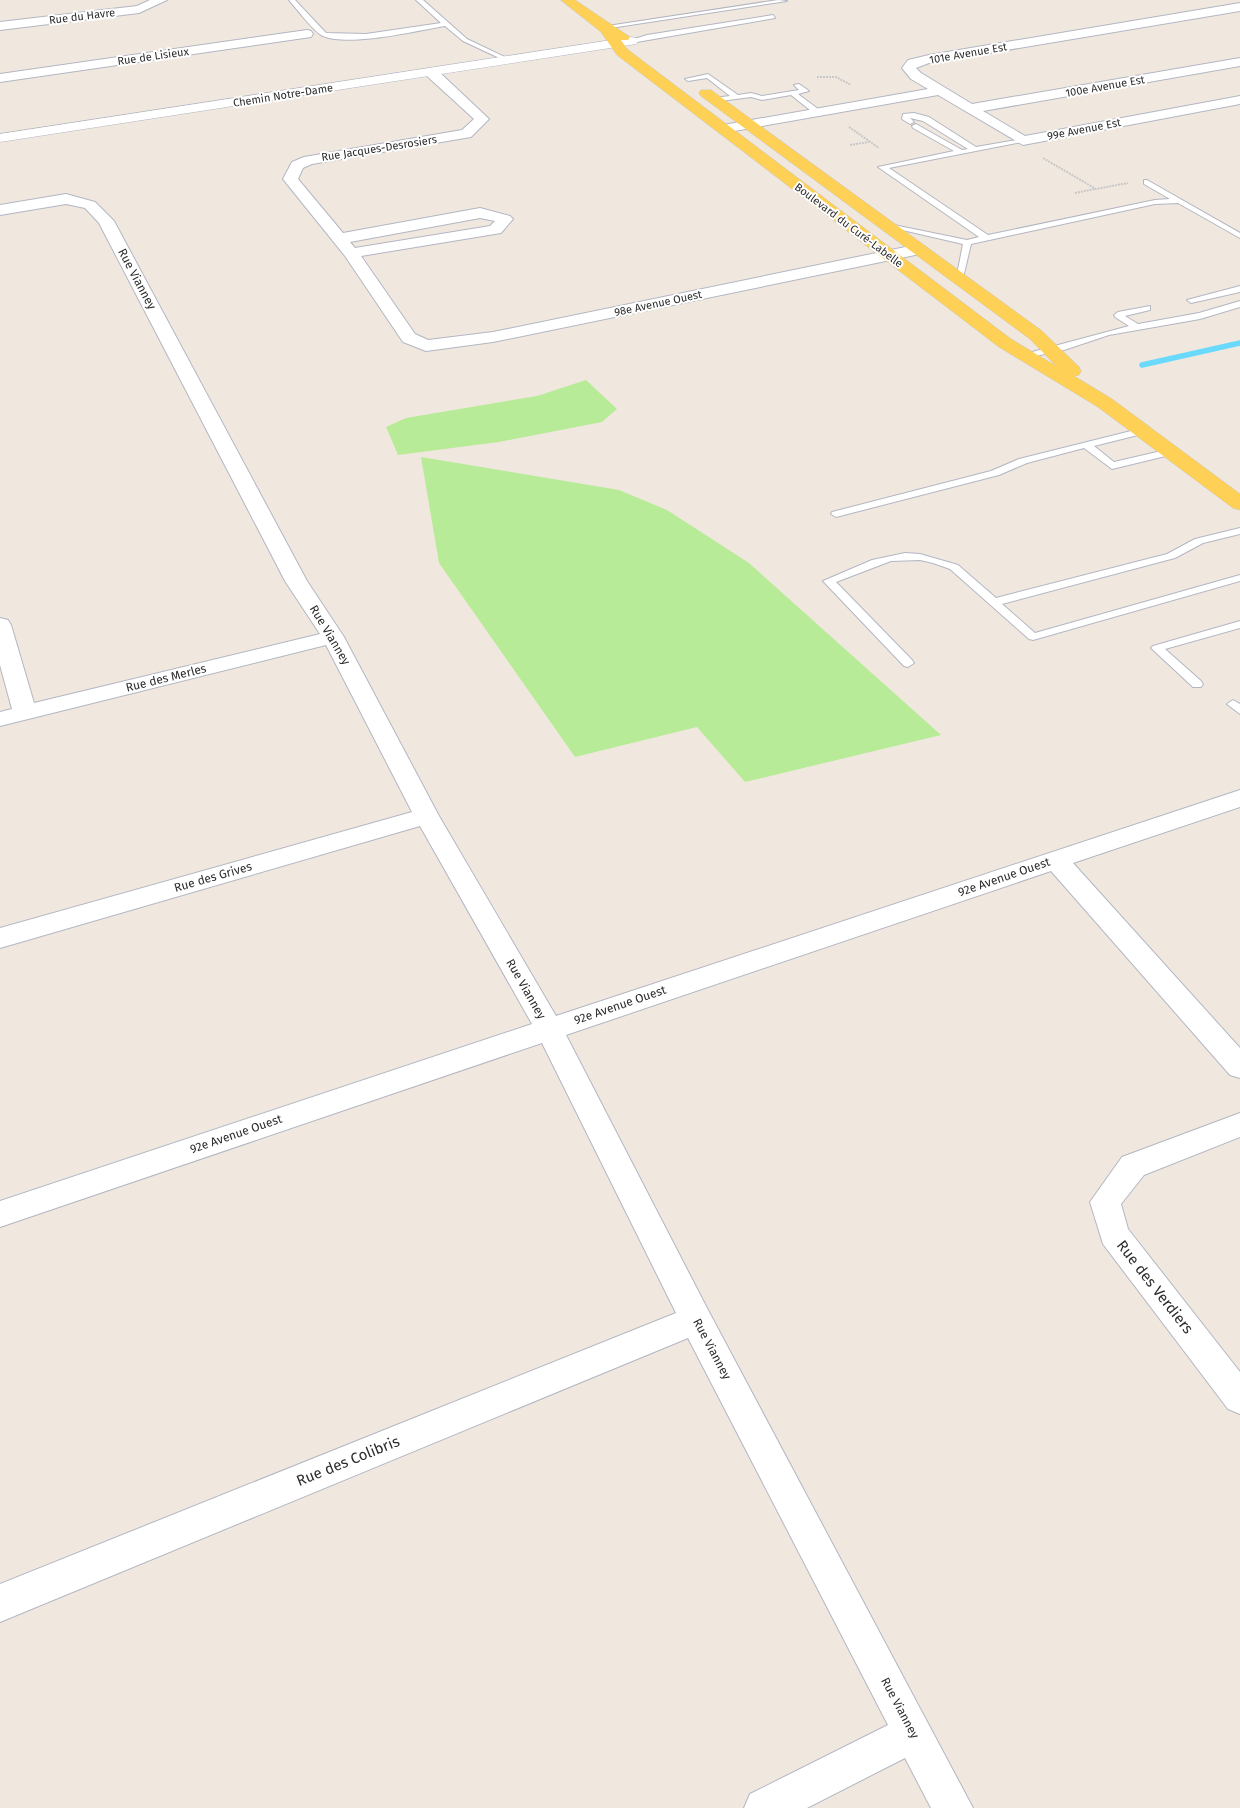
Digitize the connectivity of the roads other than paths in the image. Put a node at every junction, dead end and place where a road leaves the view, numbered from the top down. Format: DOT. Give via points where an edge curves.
graph roads {
  1 [pos="161,0"];
  2 [pos="292,0"];
  3 [pos="431,0"];
  4 [pos="567,0"];
  5 [pos="420,1"];
  6 [pos="784,1"];
  7 [pos="1240,7"];
  8 [pos="774,17"];
  9 [pos="444,24"];
  10 [pos="0,26"];
  11 [pos="605,28"];
  12 [pos="307,34"];
  13 [pos="631,41"];
  14 [pos="619,48"];
  15 [pos="646,48"];
  16 [pos="510,61"];
  17 [pos="1240,62"];
  18 [pos="675,69"];
  19 [pos="432,73"];
  20 [pos="0,78"];
  21 [pos="688,79"];
  22 [pos="927,83"];
  23 [pos="797,85"];
  24 [pos="940,91"];
  25 [pos="792,93"];
  26 [pos="736,97"];
  27 [pos="716,100"];
  28 [pos="1240,100"];
  29 [pos="806,103"];
  30 [pos="970,109"];
  31 [pos="818,112"];
  32 [pos="743,120"];
  33 [pos="717,124"];
  34 [pos="0,138"];
  35 [pos="1023,141"];
  36 [pos="974,150"];
  37 [pos="960,152"];
  38 [pos="1147,182"];
  39 [pos="1179,201"];
  40 [pos="0,210"];
  41 [pos="889,226"];
  42 [pos="1240,236"];
  43 [pos="339,238"];
  44 [pos="985,238"];
  45 [pos="967,242"];
  46 [pos="920,249"];
  47 [pos="351,253"];
  48 [pos="889,255"];
  49 [pos="959,278"];
  50 [pos="1240,289"];
  51 [pos="1191,300"];
  52 [pos="1240,304"];
  53 [pos="1147,308"];
  54 [pos="1138,328"];
  55 [pos="426,346"];
  56 [pos="1051,350"];
  57 [pos="1026,355"];
  58 [pos="1105,403"];
  59 [pos="1143,432"];
  60 [pos="1086,446"];
  61 [pos="1170,452"];
  62 [pos="1240,504"];
  63 [pos="836,514"];
  64 [pos="1240,531"];
  65 [pos="1240,578"];
  66 [pos="995,602"];
  67 [pos="1240,624"];
  68 [pos="0,625"];
  69 [pos="333,637"];
  70 [pos="908,663"];
  71 [pos="1197,684"];
  72 [pos="25,713"];
  73 [pos="0,719"];
  74 [pos="1240,798"];
  75 [pos="427,816"];
  76 [pos="1055,860"];
  77 [pos="0,938"];
  78 [pos="549,1029"];
  79 [pos="1240,1067"];
  80 [pos="1240,1125"];
  81 [pos="0,1214"];
  82 [pos="696,1320"];
  83 [pos="1240,1398"];
  84 [pos="0,1603"];
  85 [pos="913,1733"];
  86 [pos="764,1808"];
  87 [pos="953,1808"];
  1 -- 10 [label="street, Rue du Havre" via="139,9"];
  2 -- 9 [label="lane" via="324,34 330,36 385,33"];
  3 -- 5 [label="lane"];
  4 -- 11 [label="main road, Boulevard du Curé-Labelle"];
  5 -- 9 [label="lane"];
  6 -- 11 [label="lane"];
  7 -- 22 [label="street, 101e Avenue Est" via="929,59 911,65 910,72"];
  8 -- 13 [label="lane"];
  9 -- 16 [label="lane" via="465,40"];
  11 -- 13 [label="main road, Boulevard du Curé-Labelle"];
  11 -- 14 [label="main road, Boulevard du Curé-Labelle"];
  12 -- 20 [label="street, Rue de Lisieux"];
  13 -- 14 [label="street, Chemin Notre-Dame"];
  13 -- 15 [label="main road, Boulevard du Curé-Labelle"];
  14 -- 16 [label="street, Chemin Notre-Dame"];
  14 -- 33 [label="main road, Boulevard du Curé-Labelle"];
  16 -- 19 [label="street, Chemin Notre-Dame"];
  17 -- 30 [label="street, 100e Avenue Est"];
  18 -- 21 [label="main road, Boulevard du Curé-Labelle"];
  19 -- 34 [label="street, Chemin Notre-Dame"];
  19 -- 43 [label="street, Rue Jacques-Desrosiers" via="482,118 466,134 296,164 290,179"];
  21 -- 26 [label="lane" via="708,76"];
  21 -- 27 [label="main road, Boulevard du Curé-Labelle"];
  22 -- 24 [label="street"];
  22 -- 29 [label="street, 101e Avenue Est"];
  23 -- 25 [label="lane" via="806,91"];
  24 -- 30 [label="street"];
  24 -- 31 [label="street"];
  25 -- 26 [label="lane" via="762,98 751,95"];
  25 -- 29 [label="lane"];
  26 -- 27 [label="lane"];
  27 -- 32 [label="main road, Boulevard du Curé-Labelle"];
  28 -- 35 [label="street, 99e Avenue Est"];
  29 -- 31 [label="lane"];
  29 -- 32 [label="street, 101e Avenue Est"];
  30 -- 35 [label="street"];
  31 -- 32 [label="street"];
  32 -- 33 [label="street"];
  32 -- 41 [label="main road, Boulevard du Curé-Labelle"];
  33 -- 48 [label="main road, Boulevard du Curé-Labelle"];
  35 -- 36 [label="lane"];
  36 -- 37 [label="lane"];
  36 -- 37 [label="lane" via="926,119 908,115 906,119 913,124"];
  37 -- 44 [label="lane" via="882,167"];
  38 -- 39 [label="lane"];
  39 -- 42 [label="lane"];
  39 -- 44 [label="lane" via="1155,202"];
  40 -- 69 [label="street, Rue Vianney" via="66,199 90,205 106,221 296,581"];
  41 -- 45 [label="lane"];
  41 -- 46 [label="main road, Boulevard du Curé-Labelle"];
  43 -- 47 [label="street, Rue Jacques-Desrosiers"];
  43 -- 47 [label="street" via="480,213 505,219 495,230"];
  44 -- 45 [label="lane"];
  45 -- 49 [label="lane"];
  46 -- 48 [label="street"];
  46 -- 49 [label="main road, Boulevard du Curé-Labelle"];
  47 -- 55 [label="street, Rue Jacques-Desrosiers" via="409,338"];
  48 -- 55 [label="street, 98e Avenue Ouest" via="486,338"];
  48 -- 57 [label="main road, Boulevard du Curé-Labelle"];
  49 -- 56 [label="main road, Boulevard du Curé-Labelle" via="1036,335"];
  50 -- 51 [label="lane"];
  52 -- 54 [label="lane" via="1224,311"];
  53 -- 54 [label="lane" via="1118,315"];
  54 -- 56 [label="lane" via="1091,337"];
  56 -- 57 [label="lane"];
  56 -- 58 [label="main road, Boulevard du Curé-Labelle"];
  57 -- 58 [label="main road, Boulevard du Curé-Labelle"];
  58 -- 59 [label="main road, Boulevard du Curé-Labelle"];
  59 -- 60 [label="lane"];
  59 -- 61 [label="main road, Boulevard du Curé-Labelle"];
  60 -- 61 [label="lane" via="1112,466"];
  60 -- 63 [label="lane"];
  61 -- 62 [label="main road, Boulevard du Curé-Labelle"];
  64 -- 66 [label="lane" via="1199,541 1171,556"];
  65 -- 66 [label="lane" via="1033,637"];
  66 -- 70 [label="lane" via="954,567 916,556 891,557 829,581"];
  67 -- 71 [label="lane" via="1157,648"];
  68 -- 72 [label="street"];
  69 -- 72 [label="street, Rue des Merles"];
  69 -- 75 [label="street, Rue Vianney"];
  72 -- 73 [label="street, Rue des Merles"];
  74 -- 76 [label="street, 92e Avenue Ouest"];
  75 -- 77 [label="street, Rue des Grives"];
  75 -- 78 [label="street, Rue Vianney"];
  76 -- 78 [label="street, 92e Avenue Ouest"];
  76 -- 79 [label="street"];
  78 -- 81 [label="street, 92e Avenue Ouest"];
  78 -- 82 [label="street, Rue Vianney"];
  80 -- 83 [label="street, Rue des Verdiers" via="1133,1166 1105,1202 1114,1235"];
  82 -- 84 [label="street, Rue des Colibris"];
  82 -- 85 [label="street, Rue Vianney"];
  85 -- 86 [label="street"];
  85 -- 87 [label="street, Rue Vianney"];
}
